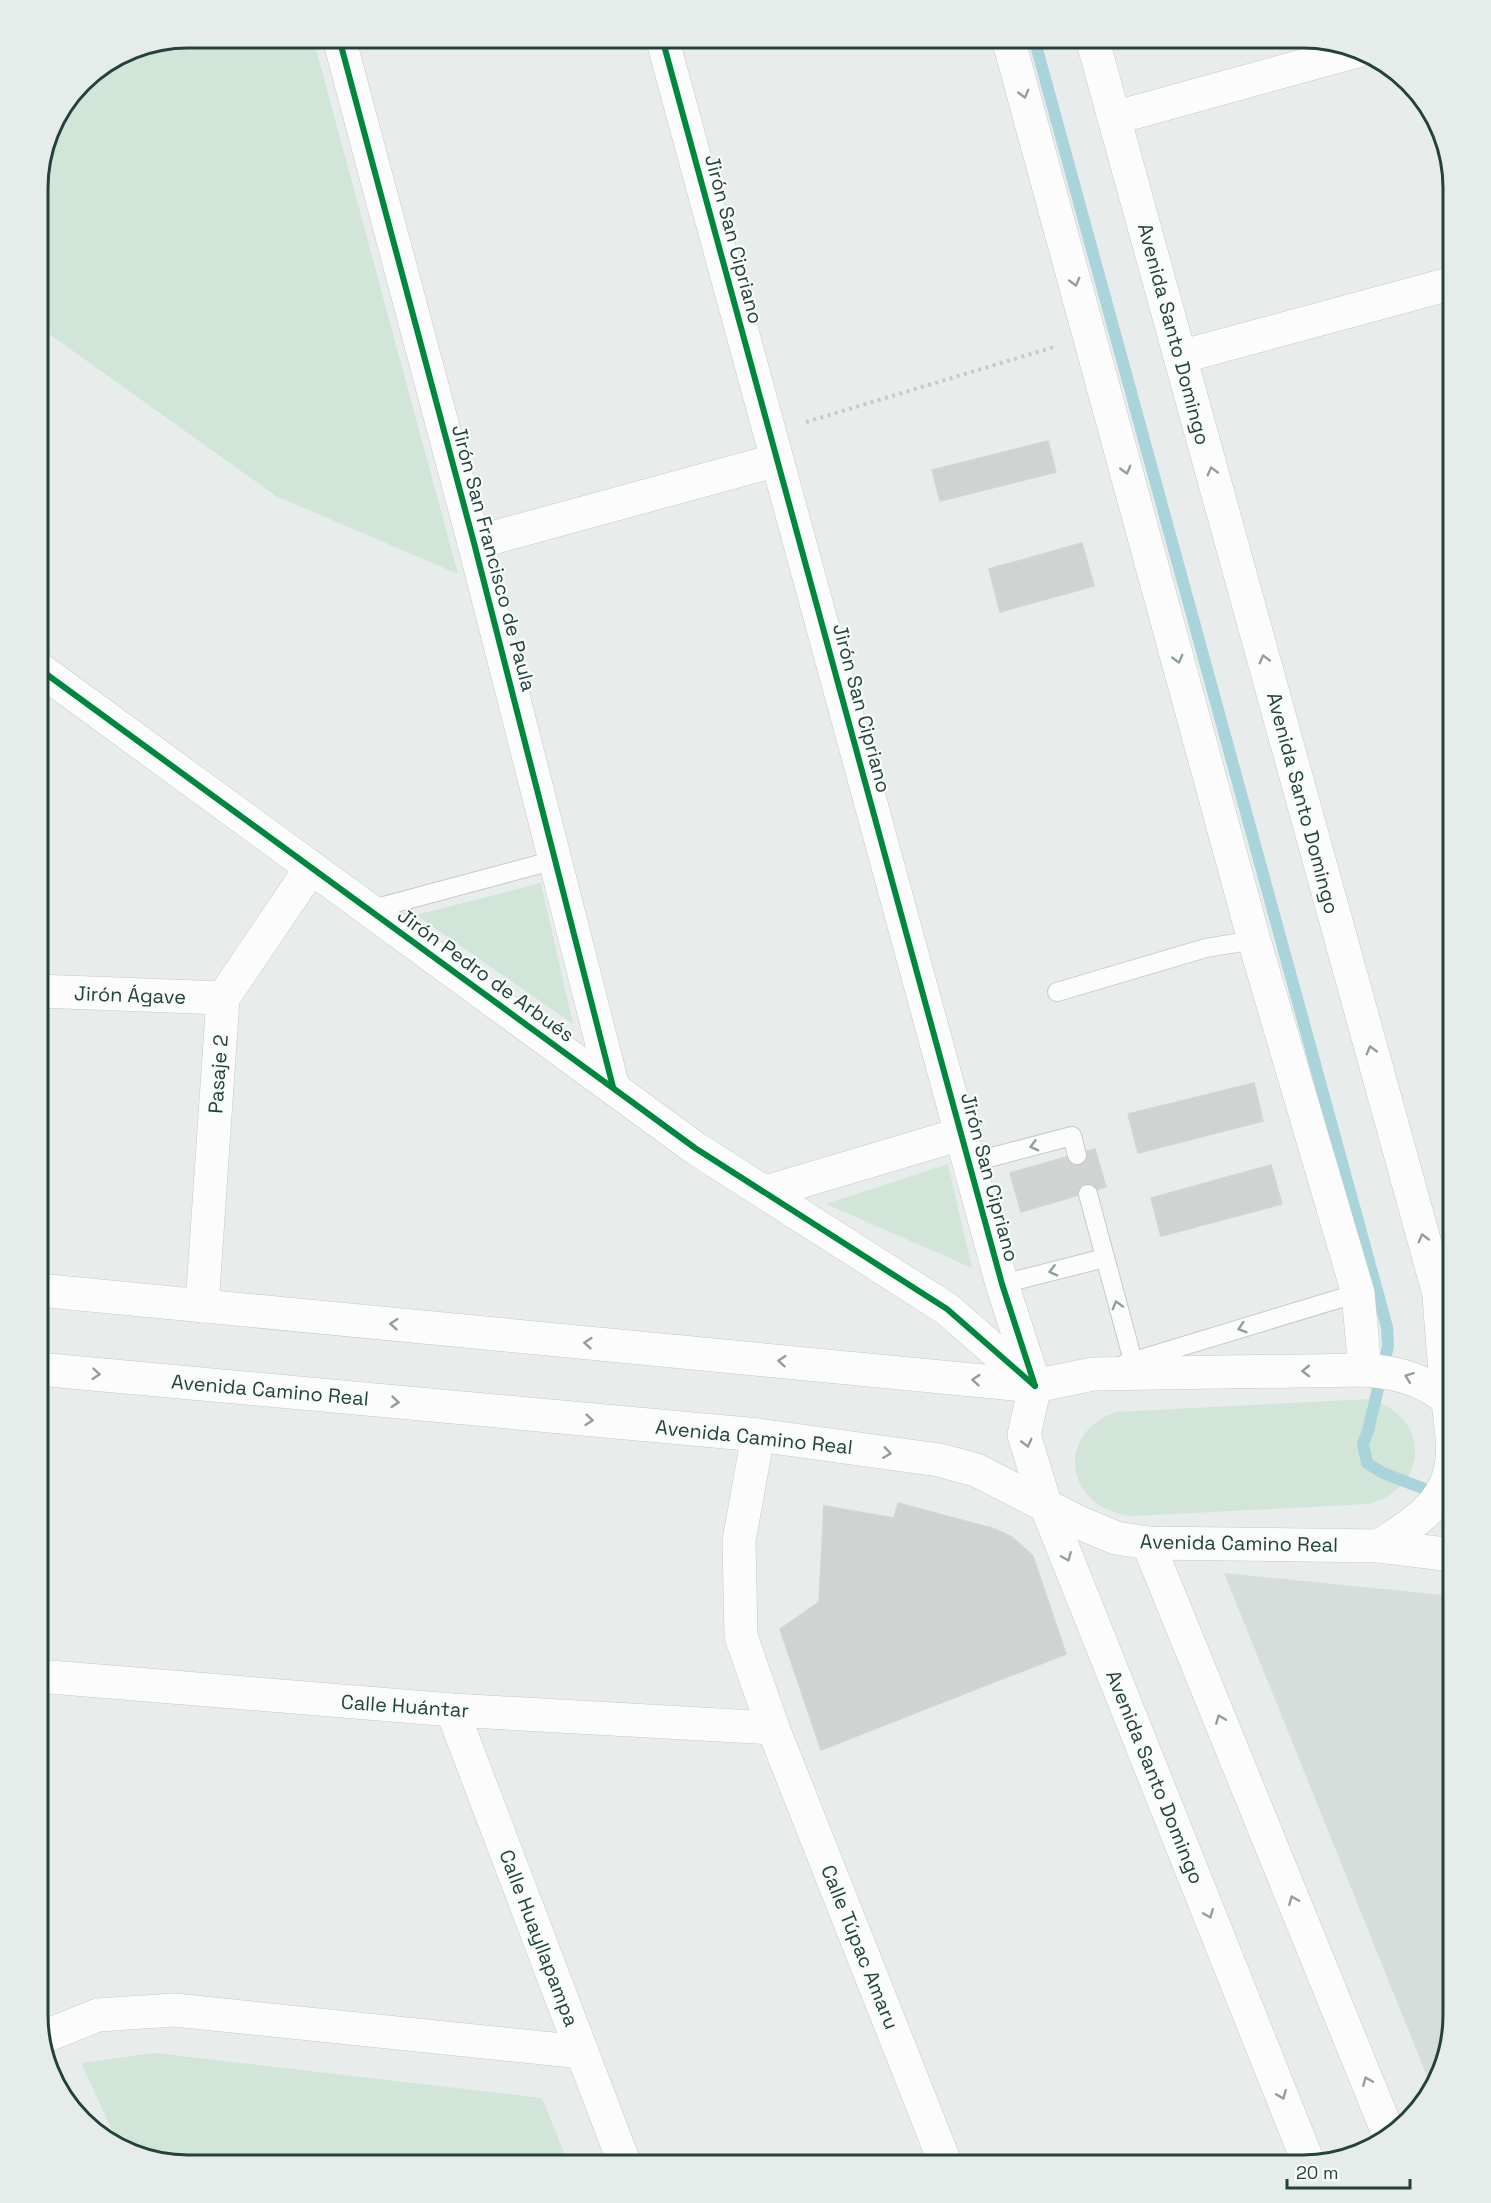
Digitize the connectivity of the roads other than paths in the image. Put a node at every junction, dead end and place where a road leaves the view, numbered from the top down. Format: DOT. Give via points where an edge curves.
graph roads {
  1 [pos="342,48"];
  2 [pos="665,48"];
  3 [pos="1011,48"];
  4 [pos="1095,48"];
  5 [pos="1345,54"];
  6 [pos="1114,118"];
  7 [pos="1443,293"];
  8 [pos="1180,357"];
  9 [pos="773,446"];
  10 [pos="474,543"];
  11 [pos="48,675"];
  12 [pos="555,860"];
  13 [pos="311,868"];
  14 [pos="369,910"];
  15 [pos="1254,940"];
  16 [pos="48,991"];
  17 [pos="1057,992"];
  18 [pos="223,998"];
  19 [pos="613,1087"];
  20 [pos="965,1148"];
  21 [pos="1077,1155"];
  22 [pos="766,1192"];
  23 [pos="1088,1194"];
  24 [pos="1105,1258"];
  25 [pos="1443,1281"];
  26 [pos="1002,1284"];
  27 [pos="48,1291"];
  28 [pos="1358,1293"];
  29 [pos="202,1306"];
  30 [pos="1133,1361"];
  31 [pos="48,1370"];
  32 [pos="1365,1370"];
  33 [pos="1093,1374"];
  34 [pos="1035,1386"];
  35 [pos="1443,1395"];
  36 [pos="758,1435"];
  37 [pos="1443,1487"];
  38 [pos="1045,1503"];
  39 [pos="1148,1544"];
  40 [pos="1379,1546"];
  41 [pos="1443,1554"];
  42 [pos="48,1677"];
  43 [pos="452,1710"];
  44 [pos="773,1728"];
  45 [pos="49,2035"];
  46 [pos="582,2052"];
  47 [pos="1386,2127"];
  48 [pos="621,2155"];
  49 [pos="942,2155"];
  50 [pos="1305,2155"];
  1 -- 10 [label="street, Jirón San Francisco de Paula"];
  2 -- 9 [label="street, Jirón San Cipriano"];
  3 -- 15 [label="street, one-way"];
  4 -- 6 [label="street, Avenida Santo Domingo"];
  5 -- 6 [label="street"];
  6 -- 8 [label="street, Avenida Santo Domingo"];
  7 -- 8 [label="street"];
  25 -- 8 [label="street, Avenida Santo Domingo, one-way"];
  9 -- 10 [label="street"];
  9 -- 20 [label="street, Jirón San Cipriano"];
  10 -- 12 [label="street, Jirón San Francisco de Paula"];
  11 -- 13 [label="street, Jirón Pedro de Arbués"];
  12 -- 14 [label="lane"];
  12 -- 19 [label="street, Jirón San Francisco de Paula"];
  13 -- 14 [label="street, Jirón Pedro de Arbués"];
  13 -- 18 [label="street"];
  14 -- 19 [label="street, Jirón Pedro de Arbués"];
  15 -- 17 [label="lane" via="1206,948"];
  15 -- 28 [label="street"];
  16 -- 18 [label="street, Jirón Ágave"];
  18 -- 29 [label="street, Pasaje 2"];
  19 -- 22 [label="street, Jirón Pedro de Arbués" via="695,1148"];
  21 -- 20 [label="lane, one-way" via="1072,1136"];
  20 -- 22 [label="street"];
  20 -- 26 [label="street, Jirón San Cipriano"];
  22 -- 34 [label="street, Jirón Pedro de Arbués" via="947,1309"];
  23 -- 24 [label="lane"];
  24 -- 26 [label="lane, one-way"];
  30 -- 24 [label="lane, one-way"];
  26 -- 34 [label="street, Jirón San Cipriano"];
  27 -- 29 [label="street"];
  28 -- 30 [label="lane, one-way"];
  28 -- 32 [label="street"];
  34 -- 29 [label="street, one-way"];
  30 -- 33 [label="lane"];
  31 -- 36 [label="street, Avenida Camino Real, one-way"];
  32 -- 33 [label="street, one-way"];
  35 -- 32 [label="street, one-way" via="1397,1372"];
  33 -- 34 [label="street"];
  34 -- 38 [label="street, Avenida Santo Domingo, one-way" via="1024,1435"];
  36 -- 38 [label="street, Avenida Camino Real, one-way" via="939,1460 976,1470"];
  36 -- 44 [label="street, Calle Túpac Amaru" via="739,1541 741,1636"];
  37 -- 40 [label="street, Avenida Santo Domingo" via="1429,1509"];
  38 -- 39 [label="street, Avenida Camino Real" via="1116,1538"];
  38 -- 50 [label="street, Avenida Santo Domingo, one-way"];
  39 -- 40 [label="street, Avenida Camino Real"];
  47 -- 39 [label="street, one-way"];
  40 -- 41 [label="street, Avenida Camino Real"];
  42 -- 43 [label="street, Calle Huántar"];
  43 -- 44 [label="street, Calle Huántar"];
  43 -- 46 [label="street, Calle Huayllapampa"];
  44 -- 49 [label="street, Calle Túpac Amaru"];
  45 -- 46 [label="street" via="98,2015 174,2010"];
  46 -- 48 [label="street, Calle Huayllapampa"];
}
